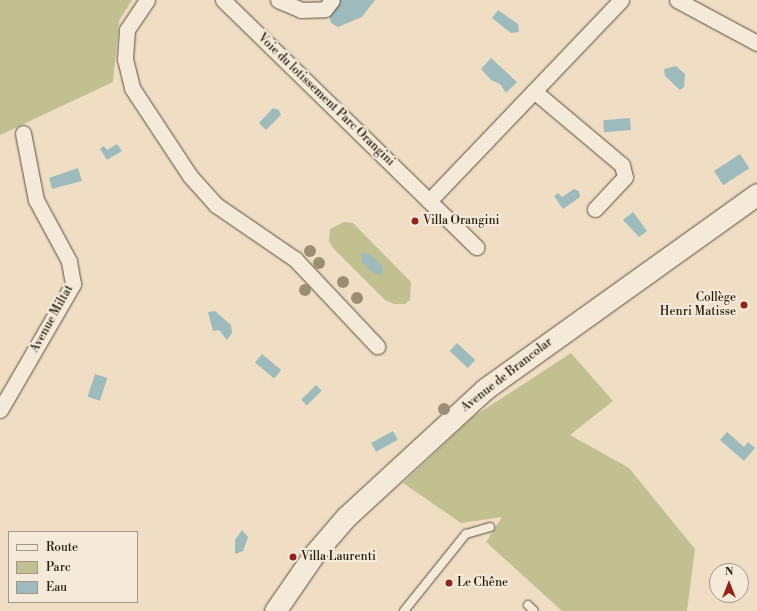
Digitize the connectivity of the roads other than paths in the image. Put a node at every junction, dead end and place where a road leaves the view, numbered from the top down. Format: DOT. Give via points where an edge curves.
graph roads {
  1 [pos="147,0"];
  2 [pos="223,0"];
  3 [pos="278,0"];
  4 [pos="332,0"];
  5 [pos="621,0"];
  6 [pos="677,0"];
  7 [pos="757,43"];
  8 [pos="534,91"];
  9 [pos="23,133"];
  10 [pos="757,194"];
  11 [pos="428,201"];
  12 [pos="595,209"];
  13 [pos="476,247"];
  14 [pos="377,346"];
  15 [pos="0,410"];
  16 [pos="490,526"];
  17 [pos="275,611"];
  18 [pos="404,611"];
  1 -- 14 [label="street" via="127,30 125,59 132,88 190,176 216,205 295,259"];
  2 -- 11 [label="street, Voie du lotissement Parc Orangini"];
  3 -- 4 [label="street" via="300,10 325,9"];
  5 -- 8 [label="street"];
  6 -- 7 [label="street"];
  8 -- 11 [label="street"];
  8 -- 12 [label="street" via="622,165 625,177"];
  9 -- 15 [label="street, Avenue Miltat" via="36,200 69,261 73,284"];
  10 -- 17 [label="street, Avenue de Brancolar" via="485,389 346,517 315,552"];
  11 -- 13 [label="street, Voie du lotissement Parc Orangini"];
  16 -- 18 [label="lane" via="466,534"];
}
